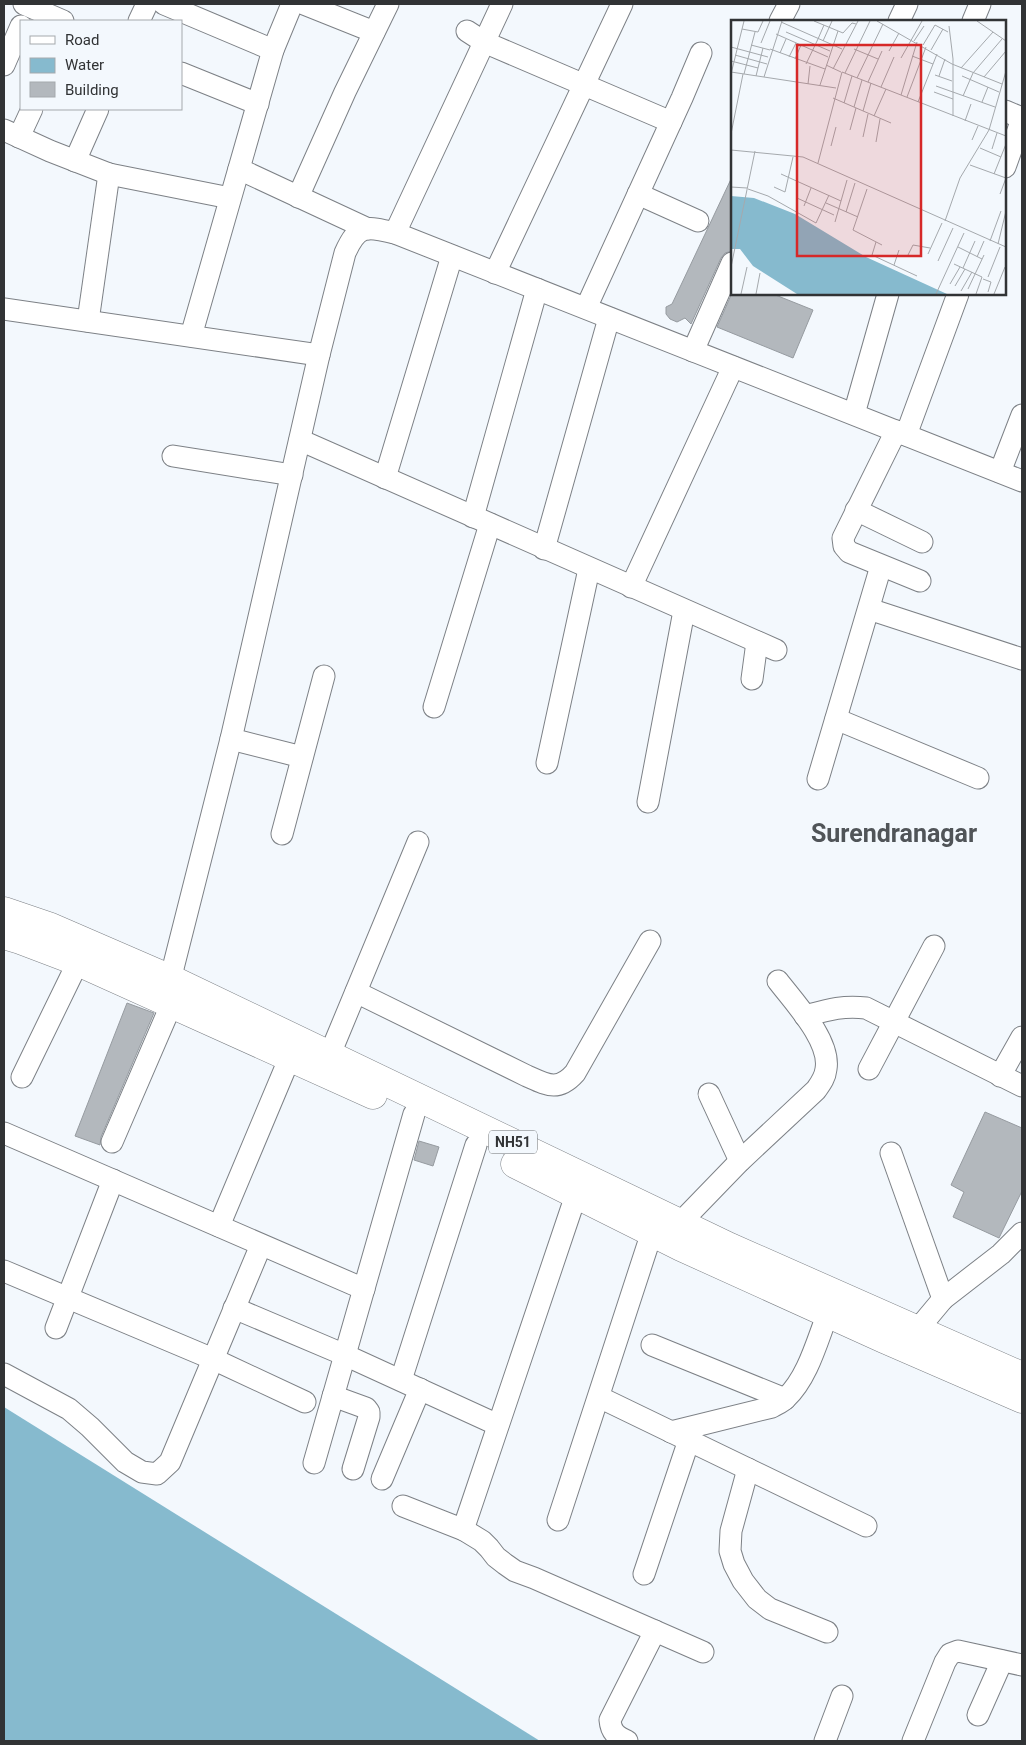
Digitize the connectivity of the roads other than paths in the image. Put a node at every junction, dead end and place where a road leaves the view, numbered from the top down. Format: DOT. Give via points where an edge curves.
graph roads {
  1 [pos="147,4"];
  2 [pos="164,4"];
  3 [pos="292,4"];
  4 [pos="304,4"];
  5 [pos="388,4"];
  6 [pos="502,4"];
  7 [pos="622,4"];
  8 [pos="789,4"];
  9 [pos="907,4"];
  10 [pos="980,4"];
  11 [pos="26,10"];
  12 [pos="60,20"];
  13 [pos="139,20"];
  14 [pos="781,20"];
  15 [pos="899,20"];
  16 [pos="973,20"];
  17 [pos="20,28"];
  18 [pos="374,32"];
  19 [pos="475,37"];
  20 [pos="273,50"];
  21 [pos="701,52"];
  22 [pos="4,65"];
  23 [pos="182,73"];
  24 [pos="584,84"];
  25 [pos="258,104"];
  26 [pos="31,110"];
  27 [pos="98,110"];
  28 [pos="1006,111"];
  29 [pos="1022,119"];
  30 [pos="672,122"];
  31 [pos="12,134"];
  32 [pos="74,161"];
  33 [pos="1006,164"];
  34 [pos="239,169"];
  35 [pos="109,174"];
  36 [pos="638,194"];
  37 [pos="298,197"];
  38 [pos="230,198"];
  39 [pos="698,221"];
  40 [pos="368,229"];
  41 [pos="395,233"];
  42 [pos="452,256"];
  43 [pos="731,265"];
  44 [pos="495,273"];
  45 [pos="537,290"];
  46 [pos="888,295"];
  47 [pos="958,295"];
  48 [pos="586,308"];
  49 [pos="4,309"];
  50 [pos="610,318"];
  51 [pos="88,321"];
  52 [pos="191,336"];
  53 [pos="693,351"];
  54 [pos="320,355"];
  55 [pos="733,367"];
  56 [pos="854,414"];
  57 [pos="1022,416"];
  58 [pos="901,433"];
  59 [pos="300,440"];
  60 [pos="173,456"];
  61 [pos="1000,472"];
  62 [pos="292,475"];
  63 [pos="384,478"];
  64 [pos="1022,481"];
  65 [pos="856,510"];
  66 [pos="481,521"];
  67 [pos="922,542"];
  68 [pos="544,549"];
  69 [pos="882,566"];
  70 [pos="589,569"];
  71 [pos="920,581"];
  72 [pos="631,587"];
  73 [pos="869,609"];
  74 [pos="684,611"];
  75 [pos="1022,658"];
  76 [pos="324,676"];
  77 [pos="752,679"];
  78 [pos="434,707"];
  79 [pos="836,720"];
  80 [pos="231,739"];
  81 [pos="302,758"];
  82 [pos="547,763"];
  83 [pos="978,778"];
  84 [pos="818,779"];
  85 [pos="648,802"];
  86 [pos="282,834"];
  87 [pos="418,842"];
  88 [pos="4,911"];
  89 [pos="4,935"];
  90 [pos="650,941"];
  91 [pos="934,946"];
  92 [pos="78,962"];
  93 [pos="778,980"];
  94 [pos="356,992"];
  95 [pos="169,994"];
  96 [pos="805,1016"];
  97 [pos="894,1022"];
  98 [pos="1022,1037"];
  99 [pos="330,1054"];
  100 [pos="290,1058"];
  101 [pos="869,1069"];
  102 [pos="1000,1076"];
  103 [pos="22,1077"];
  104 [pos="1022,1086"];
  105 [pos="709,1094"];
  106 [pos="414,1114"];
  107 [pos="4,1133"];
  108 [pos="112,1142"];
  109 [pos="476,1145"];
  110 [pos="892,1153"];
  111 [pos="740,1161"];
  112 [pos="112,1180"];
  113 [pos="576,1194"];
  114 [pos="665,1223"];
  115 [pos="219,1226"];
  116 [pos="1022,1233"];
  117 [pos="261,1244"];
  118 [pos="4,1271"];
  119 [pos="364,1289"];
  120 [pos="67,1298"];
  121 [pos="943,1299"];
  122 [pos="234,1308"];
  123 [pos="828,1313"];
  124 [pos="56,1328"];
  125 [pos="918,1329"];
  126 [pos="652,1345"];
  127 [pos="345,1355"];
  128 [pos="213,1360"];
  129 [pos="4,1374"];
  130 [pos="1022,1376"];
  131 [pos="401,1380"];
  132 [pos="420,1389"];
  133 [pos="333,1396"];
  134 [pos="599,1397"];
  135 [pos="785,1399"];
  136 [pos="1022,1399"];
  137 [pos="305,1402"];
  138 [pos="498,1425"];
  139 [pos="680,1436"];
  140 [pos="314,1463"];
  141 [pos="353,1469"];
  142 [pos="748,1469"];
  143 [pos="382,1479"];
  144 [pos="404,1506"];
  145 [pos="558,1520"];
  146 [pos="866,1526"];
  147 [pos="464,1530"];
  148 [pos="644,1574"];
  149 [pos="655,1631"];
  150 [pos="827,1632"];
  151 [pos="702,1652"];
  152 [pos="1012,1663"];
  153 [pos="842,1696"];
  154 [pos="978,1715"];
  155 [pos="627,1741"];
  156 [pos="825,1741"];
  157 [pos="912,1741"];
  1 -- 13 [label="street"];
  2 -- 20 [label="street"];
  3 -- 20 [label="street"];
  4 -- 18 [label="street"];
  5 -- 18 [label="street"];
  6 -- 19 [label="street"];
  7 -- 24 [label="street"];
  8 -- 14 [label="street"];
  9 -- 15 [label="street"];
  10 -- 16 [label="street"];
  11 -- 12 [label="street"];
  17 -- 22 [label="street"];
  18 -- 37 [label="street"];
  19 -- 24 [label="street"];
  19 -- 41 [label="street"];
  20 -- 25 [label="street"];
  21 -- 30 [label="street"];
  23 -- 25 [label="street"];
  24 -- 30 [label="street"];
  24 -- 44 [label="street"];
  25 -- 34 [label="street"];
  26 -- 31 [label="street"];
  27 -- 32 [label="street"];
  28 -- 29 [label="street"];
  29 -- 33 [label="street"];
  30 -- 36 [label="street"];
  31 -- 32 [label="street"];
  32 -- 35 [label="street"];
  34 -- 37 [label="street"];
  34 -- 38 [label="street"];
  35 -- 38 [label="street"];
  35 -- 51 [label="street"];
  36 -- 39 [label="street"];
  36 -- 48 [label="street"];
  37 -- 40 [label="street"];
  38 -- 52 [label="street"];
  40 -- 41 [label="street"];
  40 -- 54 [label="street" via="358,231 345,254"];
  41 -- 42 [label="street"];
  42 -- 44 [label="street"];
  42 -- 63 [label="street"];
  43 -- 53 [label="street"];
  44 -- 45 [label="street"];
  45 -- 48 [label="street"];
  45 -- 66 [label="street"];
  46 -- 56 [label="street"];
  47 -- 58 [label="street"];
  48 -- 50 [label="street"];
  49 -- 51 [label="street"];
  50 -- 53 [label="street"];
  50 -- 68 [label="street"];
  51 -- 52 [label="street"];
  52 -- 54 [label="street"];
  53 -- 55 [label="street"];
  54 -- 59 [label="street"];
  55 -- 56 [label="street"];
  55 -- 72 [label="street"];
  56 -- 58 [label="street"];
  57 -- 61 [label="street"];
  58 -- 61 [label="street"];
  58 -- 65 [label="street"];
  59 -- 62 [label="street"];
  59 -- 63 [label="street"];
  60 -- 62 [label="street"];
  61 -- 64 [label="street"];
  62 -- 80 [label="street"];
  63 -- 66 [label="street"];
  65 -- 67 [label="street"];
  65 -- 69 [label="street" via="843,538 844,546 850,552"];
  66 -- 68 [label="street"];
  66 -- 78 [label="street"];
  68 -- 70 [label="street"];
  69 -- 71 [label="street"];
  69 -- 73 [label="street"];
  70 -- 72 [label="street"];
  70 -- 82 [label="street"];
  72 -- 74 [label="street"];
  73 -- 75 [label="street"];
  73 -- 79 [label="street"];
  74 -- 77 [label="street" via="766,646"];
  74 -- 85 [label="street"];
  76 -- 81 [label="street"];
  79 -- 83 [label="street"];
  79 -- 84 [label="street"];
  80 -- 81 [label="street"];
  80 -- 95 [label="street"];
  81 -- 86 [label="street"];
  87 -- 94 [label="street"];
  88 -- 95 [label="highway, NH51" via="51,927"];
  89 -- 92 [label="highway, NH51"];
  90 -- 94 [label="street" via="575,1073 558,1085 527,1076"];
  91 -- 97 [label="street"];
  92 -- 95 [label="highway, NH51"];
  92 -- 103 [label="street"];
  93 -- 96 [label="street"];
  94 -- 99 [label="street"];
  95 -- 99 [label="highway, NH51"];
  95 -- 100 [label="highway, NH51"];
  95 -- 108 [label="street"];
  96 -- 97 [label="street" via="851,1006 866,1008"];
  96 -- 111 [label="street" via="825,1051 827,1067 824,1079"];
  97 -- 101 [label="street"];
  97 -- 102 [label="street"];
  98 -- 102 [label="street"];
  99 -- 114 [label="highway, NH51"];
  100 -- 106 [label="highway, NH51"];
  100 -- 115 [label="street"];
  102 -- 104 [label="street"];
  105 -- 111 [label="street"];
  106 -- 109 [label="highway, NH51"];
  106 -- 119 [label="street"];
  107 -- 112 [label="street"];
  109 -- 113 [label="highway, NH51"];
  109 -- 131 [label="street"];
  110 -- 121 [label="street"];
  111 -- 114 [label="street"];
  112 -- 115 [label="street"];
  112 -- 120 [label="street"];
  113 -- 114 [label="highway, NH51"];
  113 -- 138 [label="street"];
  114 -- 123 [label="highway, NH51"];
  114 -- 125 [label="highway, NH51" via="730,1247"];
  114 -- 134 [label="street"];
  115 -- 117 [label="street"];
  116 -- 121 [label="street" via="1001,1254"];
  117 -- 119 [label="street"];
  117 -- 122 [label="street"];
  118 -- 120 [label="street"];
  119 -- 127 [label="street"];
  120 -- 124 [label="street"];
  120 -- 128 [label="street"];
  121 -- 125 [label="street"];
  122 -- 127 [label="street"];
  122 -- 128 [label="street"];
  123 -- 135 [label="street" via="798,1384"];
  123 -- 136 [label="highway, NH51"];
  125 -- 130 [label="highway, NH51"];
  126 -- 135 [label="street"];
  127 -- 131 [label="street"];
  127 -- 133 [label="street"];
  128 -- 129 [label="street" via="170,1462 157,1474 142,1472 125,1462 69,1409"];
  128 -- 137 [label="street"];
  131 -- 132 [label="street"];
  132 -- 138 [label="street"];
  132 -- 143 [label="street"];
  133 -- 140 [label="street"];
  133 -- 141 [label="street" via="369,1412"];
  134 -- 139 [label="street"];
  134 -- 145 [label="street"];
  135 -- 139 [label="street" via="772,1407"];
  138 -- 147 [label="street"];
  139 -- 142 [label="street"];
  139 -- 148 [label="street"];
  142 -- 146 [label="street"];
  142 -- 150 [label="street" via="731,1531 730,1551 734,1564 757,1599 770,1609"];
  144 -- 147 [label="street"];
  147 -- 149 [label="street" via="482,1541 515,1571"];
  149 -- 151 [label="street"];
  149 -- 155 [label="street" via="610,1720 616,1736"];
  152 -- 154 [label="street"];
  152 -- 157 [label="street" via="958,1651 950,1654"];
  153 -- 156 [label="street"];
}
